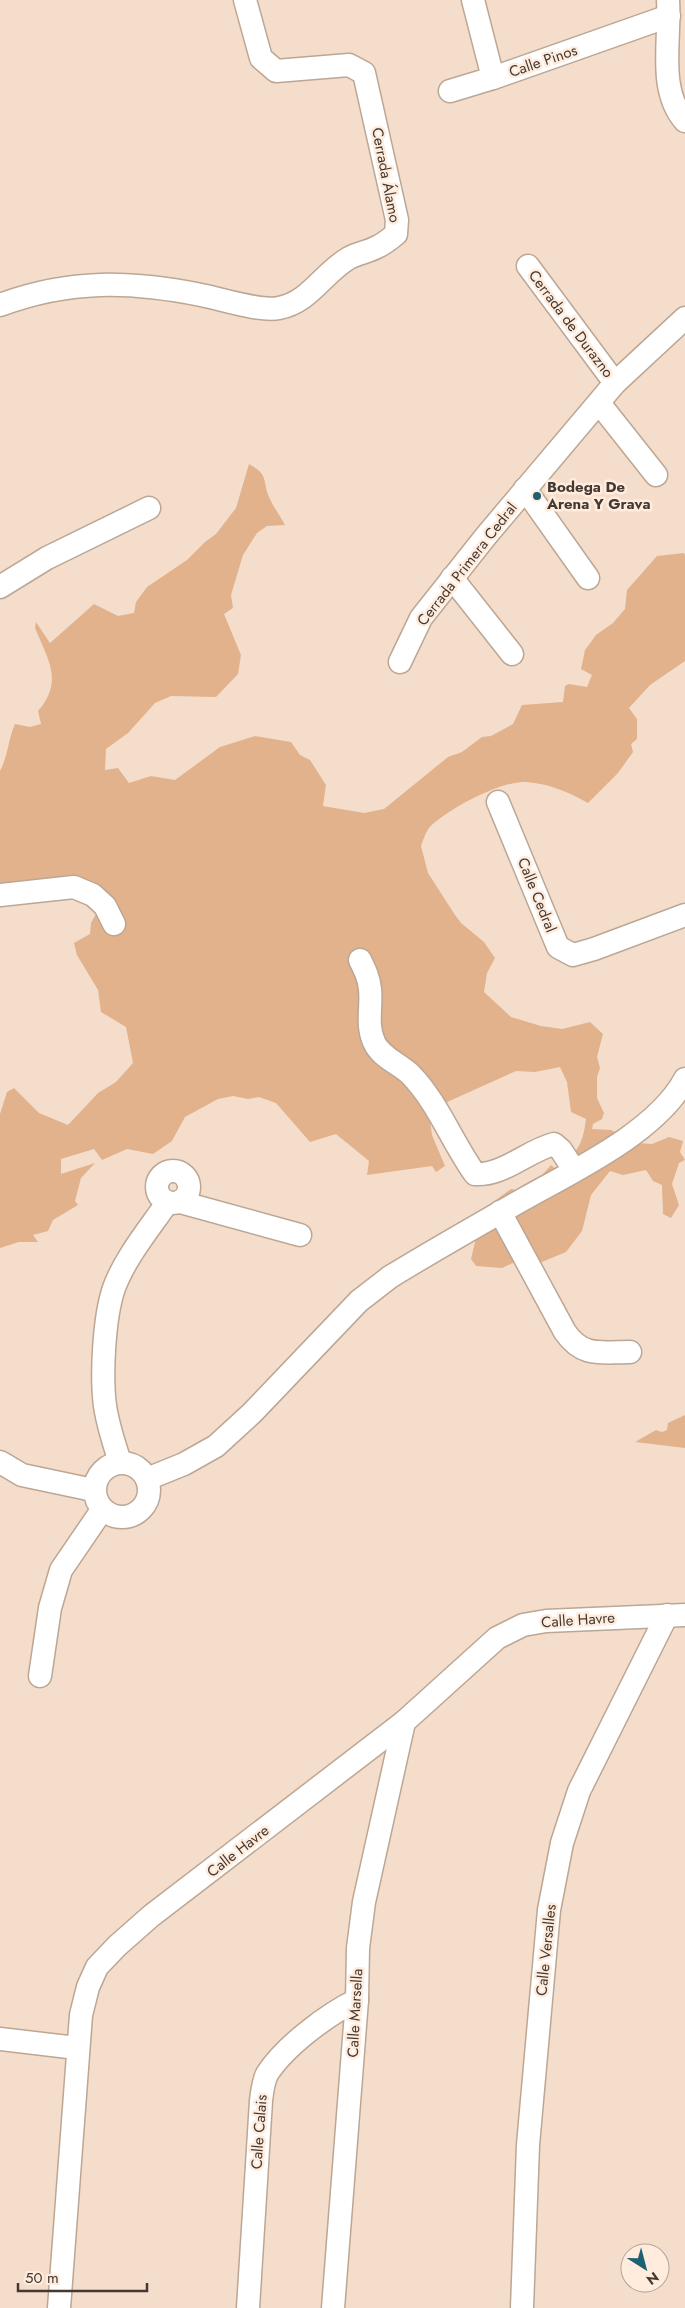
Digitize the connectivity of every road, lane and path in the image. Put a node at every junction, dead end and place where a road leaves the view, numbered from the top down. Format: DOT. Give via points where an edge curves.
graph roads {
  1 [pos="245,0"];
  2 [pos="473,0"];
  3 [pos="668,8"];
  4 [pos="676,62"];
  5 [pos="493,78"];
  6 [pos="450,91"];
  7 [pos="685,121"];
  8 [pos="528,266"];
  9 [pos="0,305"];
  10 [pos="682,327"];
  11 [pos="615,382"];
  12 [pos="599,403"];
  13 [pos="656,475"];
  14 [pos="525,489"];
  15 [pos="149,508"];
  16 [pos="452,578"];
  17 [pos="588,578"];
  18 [pos="0,587"];
  19 [pos="512,654"];
  20 [pos="400,662"];
  21 [pos="498,802"];
  22 [pos="0,895"];
  23 [pos="685,914"];
  24 [pos="114,924"];
  25 [pos="360,960"];
  26 [pos="685,1079"];
  27 [pos="574,1170"];
  28 [pos="500,1212"];
  29 [pos="300,1235"];
  30 [pos="630,1352"];
  31 [pos="0,1462"];
  32 [pos="120,1462"];
  33 [pos="147,1479"];
  34 [pos="98,1500"];
  35 [pos="676,1615"];
  36 [pos="40,1676"];
  37 [pos="404,1722"];
  38 [pos="357,2000"];
  39 [pos="0,2039"];
  40 [pos="77,2048"];
  41 [pos="60,2308"];
  42 [pos="248,2308"];
  43 [pos="333,2308"];
  44 [pos="522,2308"];
  1 -- 9 [label="street, Cerrada Álamo" via="261,58 276,71 349,65 364,74 397,220 396,234 379,247 349,258 301,301 278,309 137,284 61,289"];
  2 -- 5 [label="street, Calle Pinos"];
  3 -- 4 [label="street"];
  3 -- 5 [label="street, Calle Pinos"];
  4 -- 7 [label="street" via="675,109"];
  5 -- 6 [label="street"];
  8 -- 11 [label="street, Cerrada de Durazno"];
  10 -- 11 [label="street, Cerrada Primera Cedral"];
  11 -- 12 [label="street, Cerrada Primera Cedral"];
  12 -- 13 [label="street"];
  12 -- 14 [label="street, Cerrada Primera Cedral"];
  14 -- 16 [label="street, Cerrada Primera Cedral"];
  14 -- 17 [label="street"];
  15 -- 18 [label="street" via="47,558"];
  16 -- 19 [label="street"];
  16 -- 20 [label="street, Cerrada Primera Cedral" via="421,618"];
  21 -- 23 [label="street, Calle Cedral" via="558,946 573,955"];
  22 -- 24 [label="street" via="74,887 92,895 105,906"];
  25 -- 27 [label="street" via="370,990 369,1022 374,1043 409,1073 425,1092 476,1174 489,1175 525,1155 554,1144"];
  26 -- 27 [label="street" via="659,1111 624,1142"];
  27 -- 28 [label="street"];
  28 -- 30 [label="street" via="574,1345 584,1351"];
  28 -- 33 [label="street" via="390,1277 359,1301 216,1446"];
  29 -- 32 [label="street" via="174,1203 138,1245 115,1286 105,1335 105,1405"];
  31 -- 34 [label="street" via="22,1475"];
  32 -- 33 [label="street" via="134,1464"];
  32 -- 34 [label="street" via="109,1465 97,1475"];
  33 -- 34 [label="street" via="148,1498 137,1513 119,1517"];
  34 -- 36 [label="street" via="61,1570 50,1608"];
  35 -- 37 [label="street, Calle Havre" via="523,1624 497,1638"];
  35 -- 44 [label="street, Calle Versalles" via="579,1791 562,1843 549,1910 528,2145"];
  37 -- 38 [label="street, Calle Marsella" via="364,1902 358,1948"];
  37 -- 40 [label="street, Calle Havre" via="151,1916 117,1946 97,1967 88,1987"];
  38 -- 42 [label="street, Calle Calais" via="320,2021 279,2059 266,2076 261,2101"];
  38 -- 43 [label="street, Calle Marsella"];
  39 -- 40 [label="street"];
  40 -- 41 [label="street, Calle Havre"];
}
